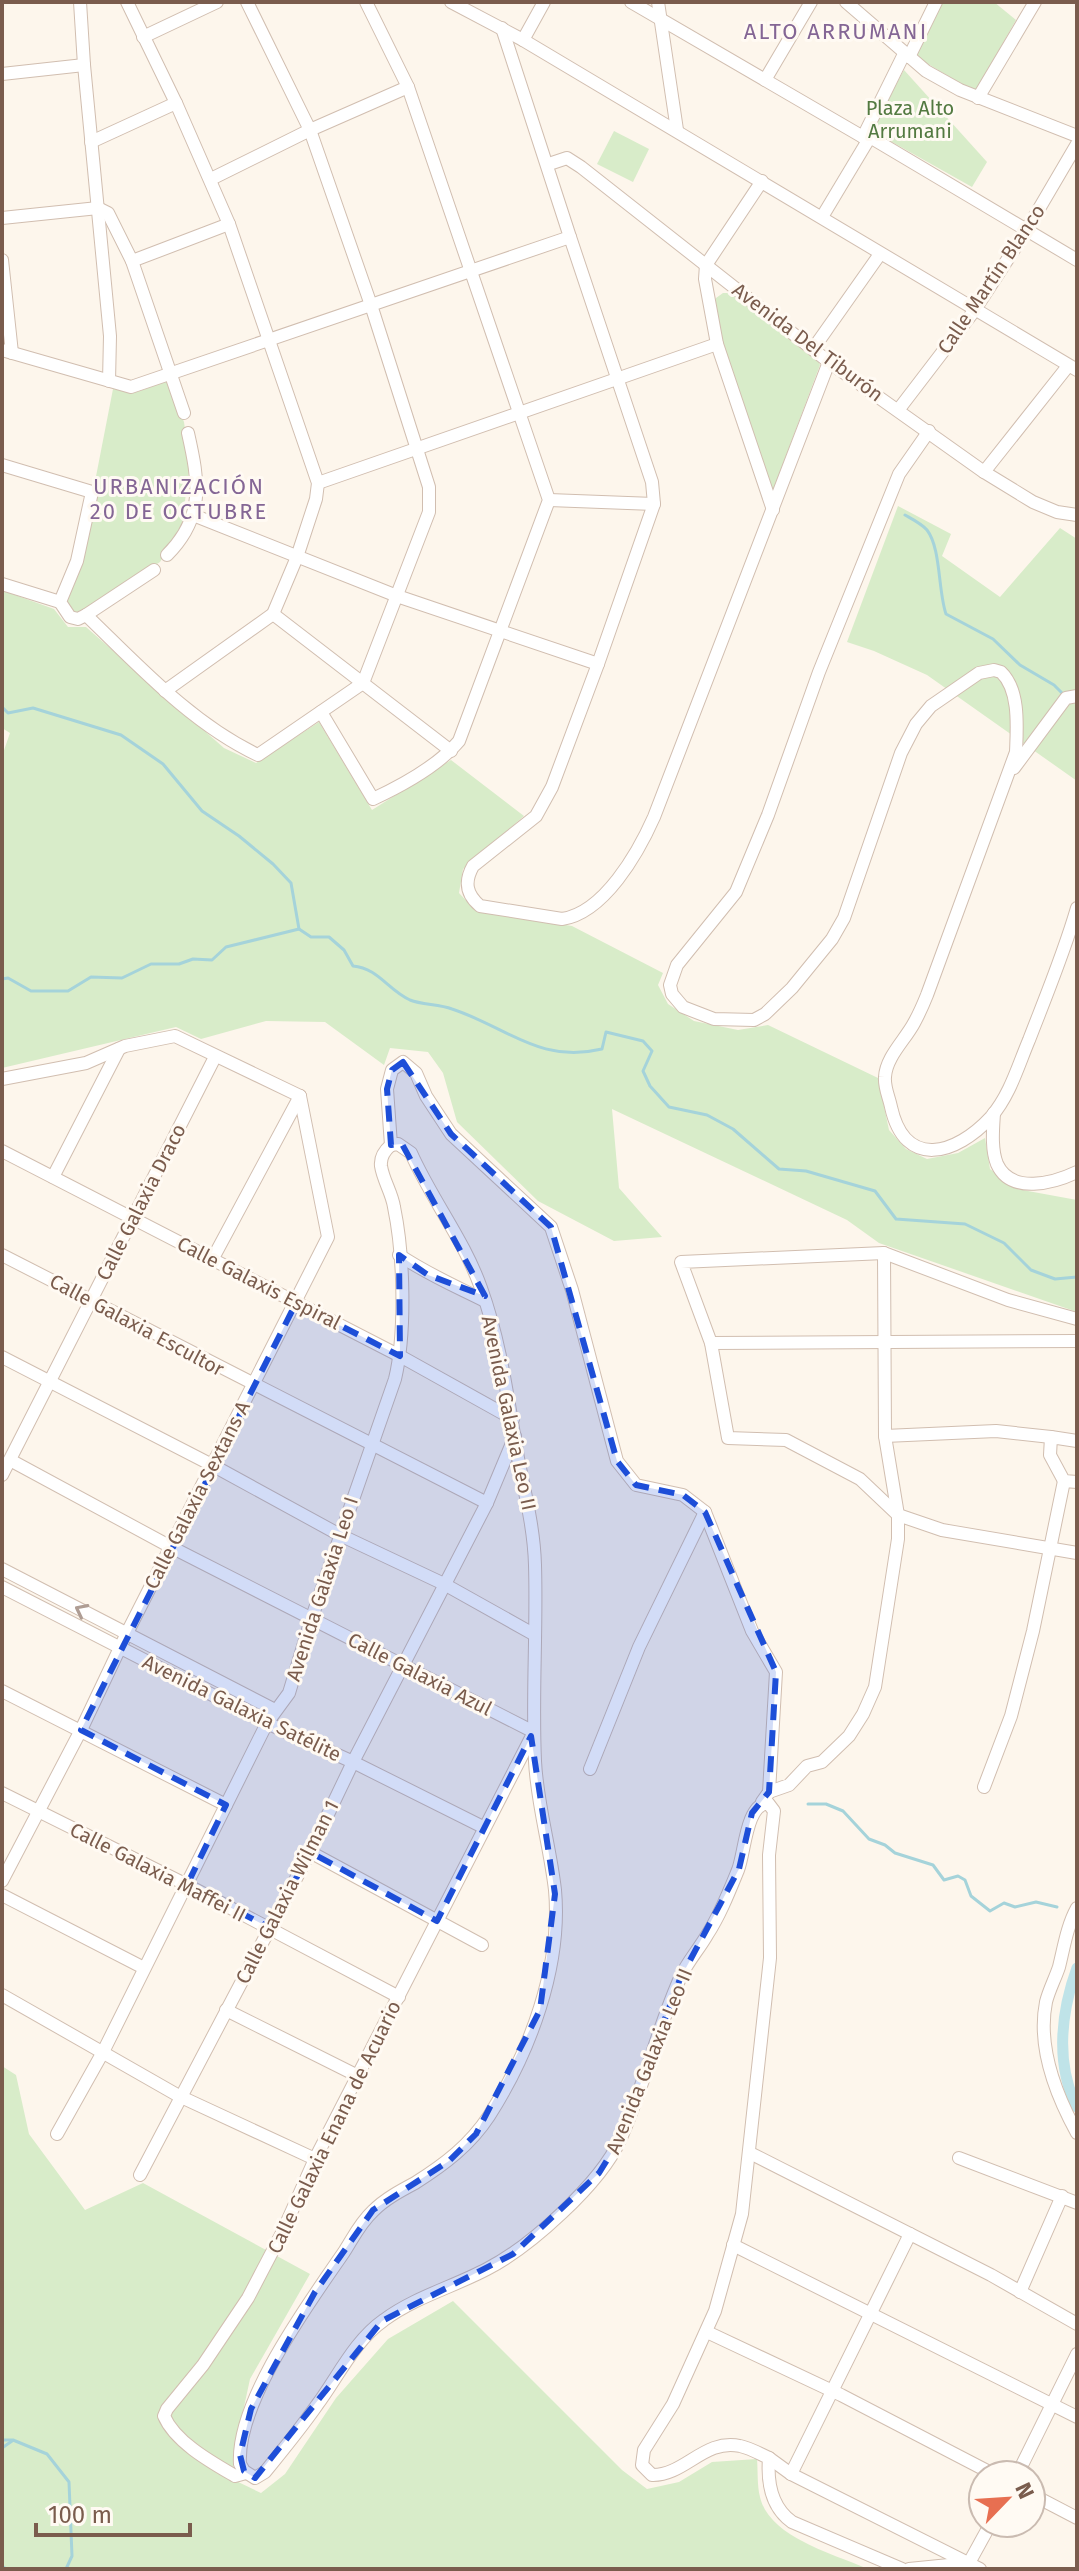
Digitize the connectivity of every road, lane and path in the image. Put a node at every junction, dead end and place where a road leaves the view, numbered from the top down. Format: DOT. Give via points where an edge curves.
graph roads {
  1 [pos="80,2"];
  2 [pos="127,2"];
  3 [pos="217,2"];
  4 [pos="247,2"];
  5 [pos="366,2"];
  6 [pos="451,2"];
  7 [pos="544,2"];
  8 [pos="631,2"];
  9 [pos="658,2"];
  10 [pos="670,2"];
  11 [pos="811,2"];
  12 [pos="846,2"];
  13 [pos="936,2"];
  14 [pos="1035,2"];
  15 [pos="661,19"];
  16 [pos="502,28"];
  17 [pos="143,37"];
  18 [pos="523,40"];
  19 [pos="906,56"];
  20 [pos="84,65"];
  21 [pos="2,74"];
  22 [pos="765,80"];
  23 [pos="408,87"];
  24 [pos="978,98"];
  25 [pos="176,103"];
  26 [pos="310,130"];
  27 [pos="677,130"];
  28 [pos="1077,136"];
  29 [pos="866,137"];
  30 [pos="91,142"];
  31 [pos="1077,144"];
  32 [pos="549,164"];
  33 [pos="211,179"];
  34 [pos="762,181"];
  35 [pos="98,208"];
  36 [pos="822,217"];
  37 [pos="2,218"];
  38 [pos="229,224"];
  39 [pos="1026,231"];
  40 [pos="570,237"];
  41 [pos="880,254"];
  42 [pos="2,260"];
  43 [pos="1077,260"];
  44 [pos="132,261"];
  45 [pos="706,265"];
  46 [pos="471,271"];
  47 [pos="371,305"];
  48 [pos="974,311"];
  49 [pos="269,341"];
  50 [pos="717,344"];
  51 [pos="813,349"];
  52 [pos="7,351"];
  53 [pos="829,362"];
  54 [pos="1073,368"];
  55 [pos="168,374"];
  56 [pos="618,379"];
  57 [pos="109,381"];
  58 [pos="899,409"];
  59 [pos="184,413"];
  60 [pos="519,415"];
  61 [pos="929,431"];
  62 [pos="188,433"];
  63 [pos="416,449"];
  64 [pos="2,465"];
  65 [pos="984,472"];
  66 [pos="318,483"];
  67 [pos="549,500"];
  68 [pos="654,504"];
  69 [pos="773,510"];
  70 [pos="193,515"];
  71 [pos="1077,515"];
  72 [pos="167,555"];
  73 [pos="297,557"];
  74 [pos="154,570"];
  75 [pos="2,584"];
  76 [pos="397,596"];
  77 [pos="60,602"];
  78 [pos="273,614"];
  79 [pos="86,615"];
  80 [pos="499,631"];
  81 [pos="598,664"];
  82 [pos="363,683"];
  83 [pos="165,691"];
  84 [pos="1077,696"];
  85 [pos="321,712"];
  86 [pos="451,751"];
  87 [pos="1010,774"];
  88 [pos="1077,908"];
  89 [pos="119,1049"];
  90 [pos="215,1057"];
  91 [pos="2,1079"];
  92 [pos="300,1096"];
  93 [pos="994,1113"];
  94 [pos="391,1145"];
  95 [pos="2,1151"];
  96 [pos="1077,1172"];
  97 [pos="53,1177"];
  98 [pos="133,1218"];
  99 [pos="884,1253"];
  100 [pos="2,1255"];
  101 [pos="399,1255"];
  102 [pos="212,1260"];
  103 [pos="91,1301"];
  104 [pos="485,1301"];
  105 [pos="296,1303"];
  106 [pos="1077,1319"];
  107 [pos="1077,1341"];
  108 [pos="886,1342"];
  109 [pos="711,1343"];
  110 [pos="400,1356"];
  111 [pos="2,1357"];
  112 [pos="50,1382"];
  113 [pos="252,1385"];
  114 [pos="513,1419"];
  115 [pos="515,1435"];
  116 [pos="885,1436"];
  117 [pos="1051,1437"];
  118 [pos="1077,1441"];
  119 [pos="370,1446"];
  120 [pos="10,1460"];
  121 [pos="212,1465"];
  122 [pos="2,1475"];
  123 [pos="1070,1482"];
  124 [pos="487,1503"];
  125 [pos="705,1512"];
  126 [pos="898,1515"];
  127 [pos="340,1535"];
  128 [pos="171,1547"];
  129 [pos="1048,1547"];
  130 [pos="1077,1553"];
  131 [pos="2,1569"];
  132 [pos="444,1584"];
  133 [pos="2,1587"];
  134 [pos="311,1620"];
  135 [pos="127,1633"];
  136 [pos="535,1635"];
  137 [pos="121,1648"];
  138 [pos="402,1664"];
  139 [pos="2,1691"];
  140 [pos="275,1710"];
  141 [pos="267,1723"];
  142 [pos="81,1730"];
  143 [pos="534,1732"];
  144 [pos="353,1762"];
  145 [pos="590,1769"];
  146 [pos="984,1787"];
  147 [pos="2,1793"];
  148 [pos="766,1797"];
  149 [pos="226,1805"];
  150 [pos="39,1812"];
  151 [pos="483,1827"];
  152 [pos="310,1852"];
  153 [pos="2,1881"];
  154 [pos="187,1885"];
  155 [pos="2,1895"];
  156 [pos="1077,1908"];
  157 [pos="437,1921"];
  158 [pos="270,1928"];
  159 [pos="482,1945"];
  160 [pos="144,1968"];
  161 [pos="2,1995"];
  162 [pos="399,1997"];
  163 [pos="226,2010"];
  164 [pos="103,2052"];
  165 [pos="358,2076"];
  166 [pos="179,2096"];
  167 [pos="1077,2133"];
  168 [pos="57,2134"];
  169 [pos="750,2153"];
  170 [pos="959,2158"];
  171 [pos="315,2159"];
  172 [pos="140,2175"];
  173 [pos="1062,2196"];
  174 [pos="1077,2203"];
  175 [pos="910,2234"];
  176 [pos="733,2245"];
  177 [pos="1020,2292"];
  178 [pos="870,2313"];
  179 [pos="1077,2324"];
  180 [pos="707,2332"];
  181 [pos="1077,2354"];
  182 [pos="831,2390"];
  183 [pos="1052,2403"];
  184 [pos="1077,2417"];
  185 [pos="769,2458"];
  186 [pos="1025,2459"];
  187 [pos="967,2460"];
  188 [pos="246,2473"];
  189 [pos="791,2474"];
  190 [pos="1047,2502"];
  191 [pos="1077,2518"];
  192 [pos="985,2539"];
  193 [pos="974,2566"];
  194 [pos="902,2569"];
  195 [pos="909,2569"];
  1 -- 20 [label="street"];
  2 -- 17 [label="street"];
  3 -- 17 [label="street"];
  4 -- 26 [label="street"];
  5 -- 23 [label="street"];
  6 -- 16 [label="street"];
  7 -- 18 [label="street"];
  8 -- 15 [label="street"];
  9 -- 15 [label="street"];
  10 -- 15 [label="street"];
  11 -- 22 [label="street"];
  12 -- 19 [label="street"];
  13 -- 19 [label="street"];
  14 -- 24 [label="street"];
  15 -- 22 [label="street"];
  15 -- 27 [label="street"];
  16 -- 18 [label="street"];
  16 -- 32 [label="street"];
  17 -- 25 [label="street"];
  18 -- 27 [label="street"];
  19 -- 24 [label="street"];
  19 -- 29 [label="street"];
  20 -- 21 [label="street"];
  20 -- 30 [label="street"];
  22 -- 29 [label="street"];
  23 -- 26 [label="street"];
  23 -- 46 [label="street"];
  24 -- 28 [label="street"];
  25 -- 30 [label="street"];
  25 -- 33 [label="street"];
  26 -- 33 [label="street"];
  26 -- 47 [label="street"];
  27 -- 34 [label="street"];
  29 -- 36 [label="street"];
  29 -- 39 [label="street"];
  30 -- 35 [label="street"];
  31 -- 39 [label="street, Calle Martín Blanco"];
  32 -- 40 [label="street"];
  32 -- 45 [label="street, Avenida Del Tiburón" via="567,158"];
  33 -- 38 [label="street"];
  34 -- 36 [label="street"];
  34 -- 45 [label="street"];
  35 -- 37 [label="street"];
  35 -- 44 [label="street" via="108,213"];
  35 -- 57 [label="street"];
  36 -- 41 [label="street"];
  38 -- 44 [label="street"];
  38 -- 49 [label="street"];
  39 -- 43 [label="street"];
  39 -- 48 [label="street, Calle Martín Blanco"];
  40 -- 46 [label="street"];
  40 -- 56 [label="street"];
  41 -- 48 [label="street"];
  41 -- 51 [label="street"];
  42 -- 52 [label="street"];
  44 -- 55 [label="street"];
  45 -- 50 [label="street"];
  45 -- 51 [label="street, Avenida Del Tiburón"];
  46 -- 47 [label="street"];
  46 -- 60 [label="street"];
  47 -- 49 [label="street"];
  47 -- 63 [label="street"];
  48 -- 54 [label="street"];
  48 -- 58 [label="street, Calle Martín Blanco"];
  49 -- 55 [label="street"];
  49 -- 66 [label="street"];
  50 -- 56 [label="street"];
  50 -- 69 [label="street"];
  51 -- 53 [label="street, Avenida Del Tiburón"];
  52 -- 57 [label="street"];
  53 -- 58 [label="street, Avenida Del Tiburón"];
  53 -- 69 [label="street"];
  54 -- 65 [label="street"];
  55 -- 57 [label="street" via="131,387"];
  55 -- 59 [label="street"];
  56 -- 60 [label="street"];
  56 -- 68 [label="street" via="652,482"];
  58 -- 61 [label="street, Avenida Del Tiburón"];
  60 -- 63 [label="street"];
  60 -- 67 [label="street"];
  61 -- 65 [label="street, Avenida Del Tiburón"];
  61 -- 87 [label="street" via="899,474 736,892 673,973 670,985 676,1001 714,1019 742,1021 765,1014 792,988 844,918 916,724 943,696 986,670 1001,672 1012,690 1017,731"];
  62 -- 70 [label="street" via="198,495"];
  63 -- 66 [label="street"];
  63 -- 76 [label="street" via="429,487 429,512"];
  64 -- 77 [label="street" via="92,492 77,561"];
  65 -- 71 [label="street, Avenida Del Tiburón" via="1033,502"];
  66 -- 73 [label="street"];
  67 -- 68 [label="street"];
  67 -- 80 [label="street"];
  68 -- 81 [label="street"];
  69 -- 81 [label="street" via="654,817 628,866 590,908 571,917 480,906 466,887 468,875 536,816"];
  70 -- 72 [label="street" via="183,539"];
  70 -- 73 [label="street"];
  73 -- 76 [label="street"];
  73 -- 78 [label="street"];
  74 -- 79 [label="street"];
  75 -- 77 [label="street"];
  76 -- 80 [label="street"];
  76 -- 82 [label="street"];
  77 -- 79 [label="street" via="70,617"];
  78 -- 82 [label="street"];
  78 -- 83 [label="street"];
  79 -- 83 [label="street"];
  80 -- 81 [label="street"];
  80 -- 86 [label="street"];
  82 -- 85 [label="street"];
  82 -- 86 [label="street"];
  83 -- 85 [label="street" via="227,741 258,755"];
  84 -- 87 [label="street" via="1066,698"];
  85 -- 86 [label="street" via="373,799"];
  87 -- 93 [label="street" via="927,995 885,1074 898,1129 918,1149 941,1149"];
  88 -- 93 [label="street" via="1011,1083"];
  89 -- 90 [label="street" via="175,1036"];
  89 -- 91 [label="street" via="86,1063"];
  89 -- 97 [label="street"];
  90 -- 92 [label="street"];
  90 -- 98 [label="street, Calle Galaxia Draco"];
  92 -- 102 [label="street"];
  92 -- 105 [label="street, Calle Galaxia Sextans A" via="328,1237"];
  93 -- 96 [label="street" via="995,1156 1005,1174 1035,1184"];
  94 -- 101 [label="street, Avenida Galaxia Leo I" via="380,1163 395,1208"];
  94 -- 104 [label="street, Avenida Galaxia Leo II" via="411,1153 464,1247"];
  94 -- 125 [label="street, Avenida Galaxia Leo I" via="387,1089 392,1070 403,1062 416,1073 451,1134 551,1227 617,1461 636,1485 683,1495"];
  95 -- 97 [label="street, Calle Galaxis Espiral"];
  97 -- 98 [label="street, Calle Galaxis Espiral"];
  98 -- 102 [label="street, Calle Galaxis Espiral"];
  98 -- 103 [label="street, Calle Galaxia Draco"];
  99 -- 106 [label="street" via="1008,1300"];
  99 -- 108 [label="street"];
  99 -- 109 [label="street" via="681,1262"];
  100 -- 103 [label="street, Calle Galaxia Escultor"];
  101 -- 104 [label="street"];
  101 -- 110 [label="street, Avenida Galaxia Leo I"];
  102 -- 105 [label="street, Calle Galaxis Espiral"];
  103 -- 112 [label="street, Calle Galaxia Draco"];
  103 -- 113 [label="street, Calle Galaxia Escultor"];
  104 -- 114 [label="street, Avenida Galaxia Leo II"];
  105 -- 110 [label="street, Calle Galaxis Espiral"];
  105 -- 113 [label="street, Calle Galaxia Sextans A"];
  107 -- 108 [label="street"];
  108 -- 109 [label="street"];
  108 -- 116 [label="street"];
  109 -- 126 [label="street" via="728,1438 786,1440 860,1479"];
  110 -- 114 [label="street, Calle Galaxis Espiral"];
  110 -- 119 [label="street, Avenida Galaxia Leo I"];
  111 -- 112 [label="street"];
  112 -- 120 [label="street, Calle Galaxia Draco"];
  112 -- 121 [label="street"];
  113 -- 119 [label="street, Calle Galaxia Escultor"];
  113 -- 121 [label="street, Calle Galaxia Sextans A"];
  114 -- 115 [label="street, Avenida Galaxia Leo II"];
  115 -- 124 [label="street, Calle Galaxia Wilman 1"];
  115 -- 136 [label="street, Avenida Galaxia Leo II" via="533,1533"];
  116 -- 117 [label="street" via="996,1431"];
  116 -- 126 [label="street"];
  117 -- 118 [label="street"];
  117 -- 123 [label="street" via="1050,1455"];
  119 -- 124 [label="street, Calle Galaxia Escultor"];
  119 -- 127 [label="street, Avenida Galaxia Leo I"];
  120 -- 122 [label="street, Calle Galaxia Draco"];
  120 -- 128 [label="street, Calle Galaxia Azul"];
  121 -- 127 [label="street"];
  121 -- 128 [label="street, Calle Galaxia Sextans A"];
  123 -- 129 [label="street"];
  124 -- 132 [label="street, Calle Galaxia Wilman 1"];
  125 -- 145 [label="street" via="639,1647"];
  125 -- 148 [label="street" via="752,1631 776,1672"];
  126 -- 129 [label="street" via="942,1530"];
  126 -- 148 [label="street" via="875,1687 863,1714 822,1762 807,1766 789,1785"];
  127 -- 132 [label="street"];
  127 -- 134 [label="street, Avenida Galaxia Leo I"];
  128 -- 134 [label="street, Calle Galaxia Azul"];
  128 -- 135 [label="street, Calle Galaxia Sextans A"];
  129 -- 130 [label="street"];
  129 -- 146 [label="street" via="1011,1716"];
  135 -- 131 [label="street, Avenida Galaxia Satélite, one-way"];
  132 -- 136 [label="street"];
  132 -- 138 [label="street, Calle Galaxia Wilman 1"];
  133 -- 137 [label="street, Avenida Galaxia Satélite"];
  134 -- 138 [label="street, Calle Galaxia Azul"];
  134 -- 140 [label="street, Avenida Galaxia Leo I" via="289,1693"];
  135 -- 137 [label="street, Calle Galaxia Sextans A"];
  135 -- 140 [label="street, Avenida Galaxia Satélite"];
  136 -- 143 [label="street, Avenida Galaxia Leo II"];
  137 -- 141 [label="street, Avenida Galaxia Satélite"];
  137 -- 142 [label="street, Calle Galaxia Sextans A"];
  138 -- 143 [label="street, Calle Galaxia Azul"];
  138 -- 144 [label="street, Calle Galaxia Wilman 1"];
  139 -- 142 [label="street"];
  140 -- 141 [label="street, Avenida Galaxia Leo I"];
  141 -- 144 [label="street, Avenida Galaxia Satélite"];
  141 -- 149 [label="street, Avenida Galaxia Leo I"];
  142 -- 149 [label="street"];
  142 -- 150 [label="street, Calle Galaxia Sextans A"];
  143 -- 151 [label="street, Calle Galaxia Enana de Acuario"];
  143 -- 188 [label="street, Avenida Galaxia Leo II" via="540,1810 555,1894 548,1986 540,2010 491,2114 476,2134 449,2161 373,2210 315,2292 251,2409 240,2455"];
  144 -- 151 [label="street, Avenida Galaxia Satélite"];
  144 -- 152 [label="street, Calle Galaxia Wilman 1"];
  147 -- 150 [label="street, Calle Galaxia Maffei II"];
  148 -- 169 [label="street" via="774,1811 769,1855 772,1926"];
  148 -- 188 [label="street, Avenida Galaxia Leo II" via="752,1813 745,1851 722,1908 680,1979 619,2141 599,2173 513,2254 382,2321 357,2346 265,2472 255,2478"];
  149 -- 154 [label="street, Avenida Galaxia Leo I"];
  150 -- 153 [label="street, Calle Galaxia Sextans A"];
  150 -- 154 [label="street, Calle Galaxia Maffei II"];
  151 -- 157 [label="street, Calle Galaxia Enana de Acuario"];
  152 -- 157 [label="street"];
  152 -- 158 [label="street, Calle Galaxia Wilman 1"];
  154 -- 158 [label="street, Calle Galaxia Maffei II"];
  154 -- 160 [label="street, Avenida Galaxia Leo I"];
  155 -- 160 [label="street"];
  156 -- 167 [label="street" via="1043,2025 1047,2059"];
  157 -- 159 [label="street"];
  157 -- 162 [label="street, Calle Galaxia Enana de Acuario"];
  158 -- 162 [label="street, Calle Galaxia Maffei II"];
  158 -- 163 [label="street, Calle Galaxia Wilman 1"];
  160 -- 164 [label="street, Avenida Galaxia Leo I"];
  161 -- 164 [label="street"];
  162 -- 165 [label="street, Calle Galaxia Enana de Acuario"];
  163 -- 165 [label="street"];
  163 -- 166 [label="street, Calle Galaxia Wilman 1"];
  164 -- 166 [label="street"];
  164 -- 168 [label="street, Avenida Galaxia Leo I"];
  165 -- 171 [label="street, Calle Galaxia Enana de Acuario"];
  166 -- 171 [label="street"];
  166 -- 172 [label="street, Calle Galaxia Wilman 1"];
  169 -- 175 [label="street"];
  169 -- 176 [label="street"];
  170 -- 173 [label="street"];
  171 -- 188 [label="street, Calle Galaxia Enana de Acuario" via="248,2298 164,2416 212,2462 235,2476"];
  173 -- 174 [label="street"];
  173 -- 177 [label="street"];
  175 -- 177 [label="street"];
  175 -- 178 [label="street"];
  176 -- 178 [label="street"];
  176 -- 180 [label="street"];
  177 -- 179 [label="street"];
  178 -- 182 [label="street"];
  178 -- 183 [label="street"];
  180 -- 182 [label="street"];
  180 -- 185 [label="street" via="644,2450 642,2465 659,2475 704,2450 737,2445"];
  181 -- 183 [label="street"];
  182 -- 187 [label="street"];
  182 -- 189 [label="street"];
  183 -- 184 [label="street"];
  183 -- 186 [label="street"];
  185 -- 189 [label="street"];
  185 -- 194 [label="street" via="773,2498 782,2514"];
  189 -- 193 [label="street"];
  190 -- 191 [label="street"];
  192 -- 193 [label="street"];
  193 -- 195 [label="street"];
}
